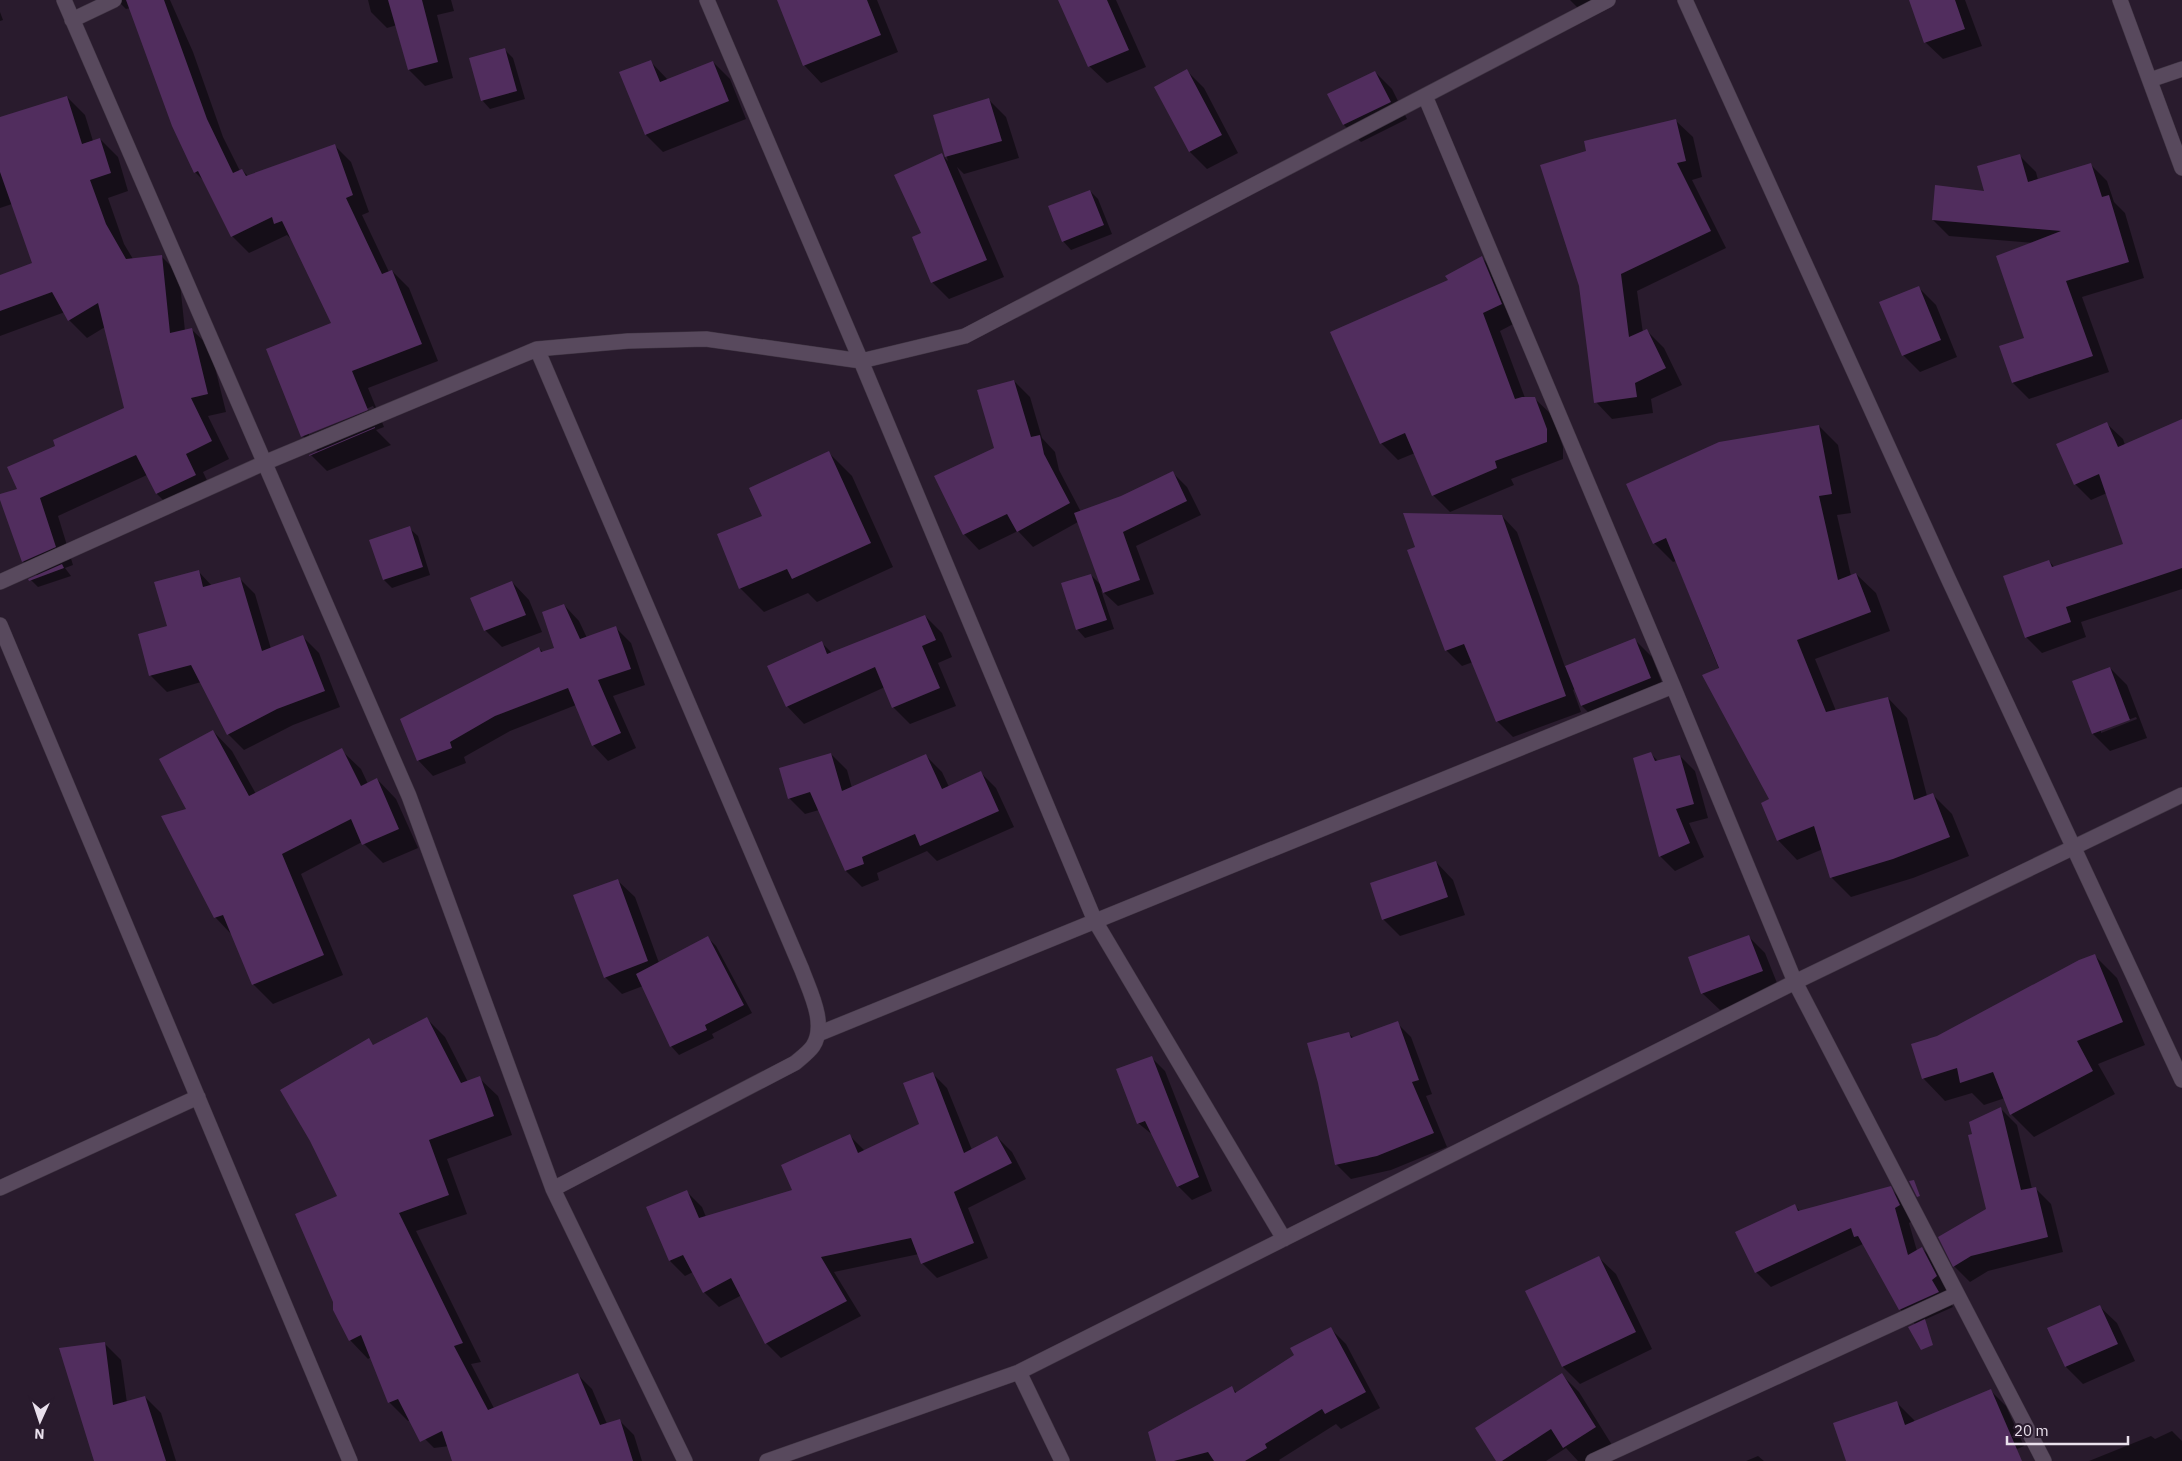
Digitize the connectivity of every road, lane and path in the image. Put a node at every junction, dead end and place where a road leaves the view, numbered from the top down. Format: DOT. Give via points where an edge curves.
graph roads {
  1 [pos="64,0"];
  2 [pos="114,0"];
  3 [pos="707,0"];
  4 [pos="1608,0"];
  5 [pos="1685,0"];
  6 [pos="2120,0"];
  7 [pos="72,20"];
  8 [pos="2182,69"];
  9 [pos="2150,80"];
  10 [pos="1425,96"];
  11 [pos="2182,168"];
  12 [pos="536,348"];
  13 [pos="861,361"];
  14 [pos="264,463"];
  15 [pos="0,582"];
  16 [pos="0,625"];
  17 [pos="1673,686"];
  18 [pos="2182,795"];
  19 [pos="2074,846"];
  20 [pos="1095,921"];
  21 [pos="1795,982"];
  22 [pos="818,1034"];
  23 [pos="2182,1080"];
  24 [pos="198,1096"];
  25 [pos="0,1188"];
  26 [pos="553,1188"];
  27 [pos="1284,1239"];
  28 [pos="1957,1294"];
  29 [pos="1019,1372"];
  30 [pos="350,1461"];
  31 [pos="685,1461"];
  32 [pos="767,1461"];
  33 [pos="1062,1461"];
  34 [pos="1593,1461"];
  35 [pos="2044,1461"];
  1 -- 7 [label="street"];
  2 -- 7 [label="street"];
  3 -- 13 [label="street"];
  4 -- 10 [label="street"];
  5 -- 19 [label="street" via="1947,576"];
  6 -- 9 [label="street"];
  7 -- 14 [label="street"];
  8 -- 9 [label="street"];
  9 -- 11 [label="street"];
  10 -- 13 [label="street" via="965,336"];
  10 -- 17 [label="street"];
  12 -- 13 [label="street" via="706,338"];
  12 -- 14 [label="street"];
  12 -- 22 [label="street" via="802,970 816,1009"];
  13 -- 20 [label="street"];
  14 -- 15 [label="street"];
  14 -- 26 [label="street" via="409,796"];
  16 -- 24 [label="street"];
  17 -- 20 [label="street"];
  17 -- 21 [label="street"];
  18 -- 19 [label="street"];
  19 -- 21 [label="street"];
  19 -- 23 [label="street"];
  20 -- 22 [label="street"];
  20 -- 27 [label="street"];
  21 -- 27 [label="street"];
  21 -- 28 [label="street"];
  22 -- 26 [label="street" via="812,1047 795,1062"];
  24 -- 25 [label="street"];
  24 -- 30 [label="street"];
  26 -- 31 [label="street"];
  27 -- 29 [label="street"];
  28 -- 34 [label="street"];
  28 -- 35 [label="street"];
  29 -- 32 [label="street"];
  29 -- 33 [label="street"];
}
